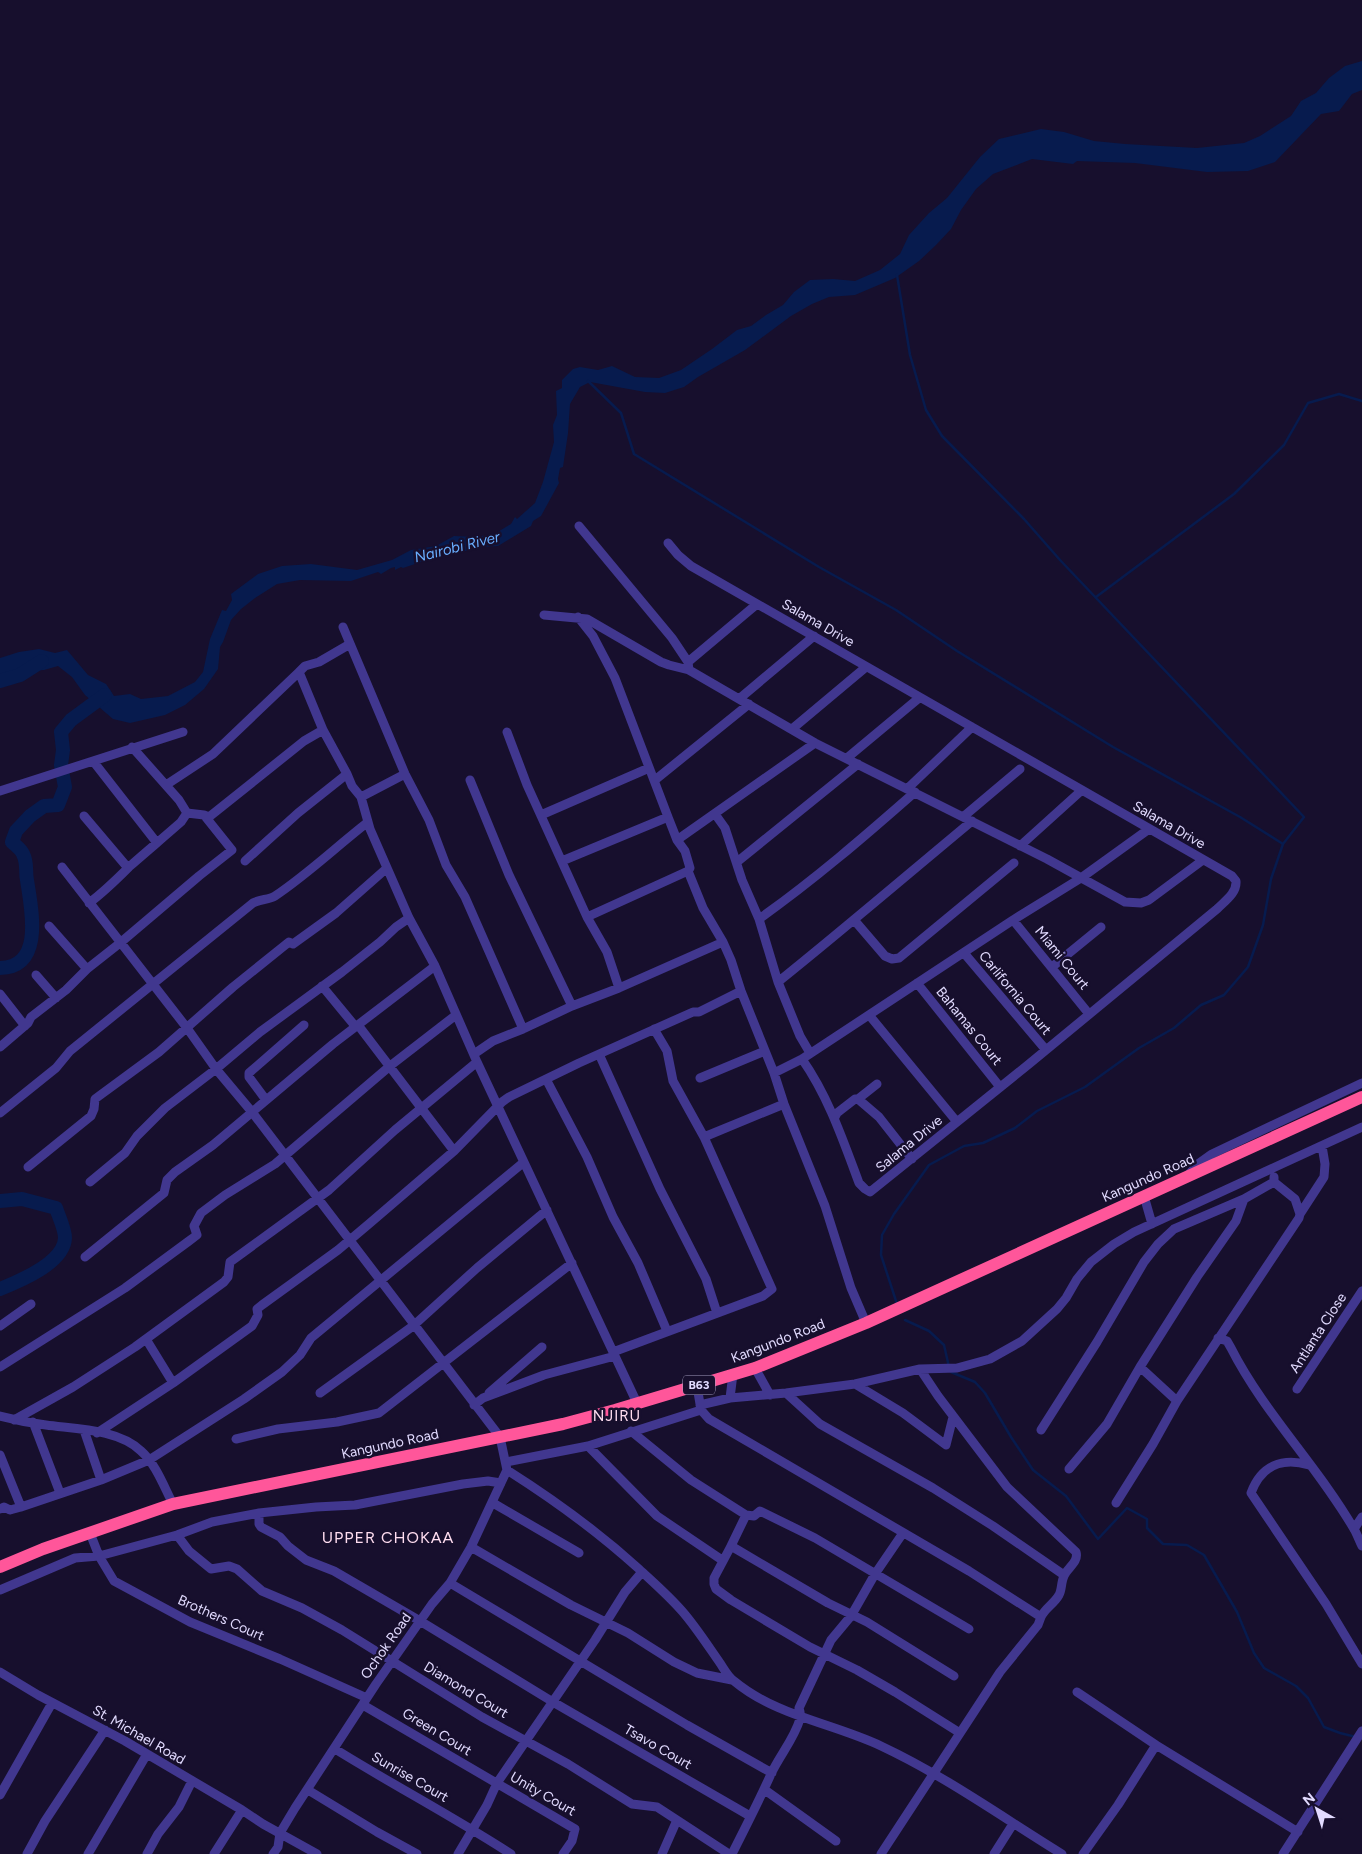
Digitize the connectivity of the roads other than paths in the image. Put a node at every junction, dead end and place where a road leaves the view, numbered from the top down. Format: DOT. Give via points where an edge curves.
graph roads {
  1 [pos="580,526"];
  2 [pos="668,543"];
  3 [pos="758,604"];
  4 [pos="544,615"];
  5 [pos="578,617"];
  6 [pos="343,627"];
  7 [pos="814,636"];
  8 [pos="350,644"];
  9 [pos="688,666"];
  10 [pos="866,667"];
  11 [pos="299,672"];
  12 [pos="919,698"];
  13 [pos="739,699"];
  14 [pos="749,704"];
  15 [pos="972,727"];
  16 [pos="792,728"];
  17 [pos="323,730"];
  18 [pos="183,732"];
  19 [pos="507,732"];
  20 [pos="815,743"];
  21 [pos="132,747"];
  22 [pos="847,758"];
  23 [pos="92,761"];
  24 [pos="858,764"];
  25 [pos="650,768"];
  26 [pos="1020,769"];
  27 [pos="347,774"];
  28 [pos="405,774"];
  29 [pos="470,780"];
  30 [pos="655,780"];
  31 [pos="166,785"];
  32 [pos="1082,790"];
  33 [pos="0,791"];
  34 [pos="911,791"];
  35 [pos="361,797"];
  36 [pos="187,813"];
  37 [pos="715,814"];
  38 [pos="204,815"];
  39 [pos="541,815"];
  40 [pos="84,816"];
  41 [pos="668,817"];
  42 [pos="967,819"];
  43 [pos="368,822"];
  44 [pos="1149,829"];
  45 [pos="677,840"];
  46 [pos="157,843"];
  47 [pos="1020,846"];
  48 [pos="1203,860"];
  49 [pos="245,861"];
  50 [pos="562,861"];
  51 [pos="737,862"];
  52 [pos="1014,863"];
  53 [pos="62,867"];
  54 [pos="128,868"];
  55 [pos="387,868"];
  56 [pos="688,871"];
  57 [pos="1081,878"];
  58 [pos="89,903"];
  59 [pos="587,917"];
  60 [pos="409,918"];
  61 [pos="759,919"];
  62 [pos="1013,920"];
  63 [pos="855,921"];
  64 [pos="49,926"];
  65 [pos="1101,928"];
  66 [pos="723,942"];
  67 [pos="120,943"];
  68 [pos="964,953"];
  69 [pos="436,966"];
  70 [pos="1052,967"];
  71 [pos="87,969"];
  72 [pos="36,975"];
  73 [pos="778,982"];
  74 [pos="917,984"];
  75 [pos="152,985"];
  76 [pos="322,986"];
  77 [pos="619,988"];
  78 [pos="741,991"];
  79 [pos="0,994"];
  80 [pos="56,998"];
  81 [pos="572,1006"];
  82 [pos="1089,1014"];
  83 [pos="456,1015"];
  84 [pos="869,1015"];
  85 [pos="304,1025"];
  86 [pos="25,1026"];
  87 [pos="357,1026"];
  88 [pos="187,1028"];
  89 [pos="523,1029"];
  90 [pos="654,1029"];
  91 [pos="0,1048"];
  92 [pos="1046,1050"];
  93 [pos="765,1051"];
  94 [pos="810,1053"];
  95 [pos="599,1054"];
  96 [pos="475,1058"];
  97 [pos="802,1059"];
  98 [pos="390,1066"];
  99 [pos="216,1069"];
  100 [pos="774,1073"];
  101 [pos="700,1078"];
  102 [pos="546,1079"];
  103 [pos="1362,1083"];
  104 [pos="877,1084"];
  105 [pos="1000,1087"];
  106 [pos="1362,1097"];
  107 [pos="858,1099"];
  108 [pos="266,1100"];
  109 [pos="784,1104"];
  110 [pos="498,1107"];
  111 [pos="422,1109"];
  112 [pos="252,1112"];
  113 [pos="0,1113"];
  114 [pos="835,1117"];
  115 [pos="957,1122"];
  116 [pos="1362,1127"];
  117 [pos="704,1137"];
  118 [pos="1322,1146"];
  119 [pos="454,1151"];
  120 [pos="284,1156"];
  121 [pos="912,1159"];
  122 [pos="524,1162"];
  123 [pos="28,1167"];
  124 [pos="1275,1168"];
  125 [pos="1186,1177"];
  126 [pos="90,1182"];
  127 [pos="1274,1182"];
  128 [pos="1144,1196"];
  129 [pos="317,1199"];
  130 [pos="1244,1199"];
  131 [pos="547,1210"];
  132 [pos="1300,1214"];
  133 [pos="1152,1224"];
  134 [pos="349,1241"];
  135 [pos="85,1257"];
  136 [pos="572,1262"];
  137 [pos="380,1282"];
  138 [pos="1362,1291"];
  139 [pos="31,1304"];
  140 [pos="717,1313"];
  141 [pos="866,1323"];
  142 [pos="0,1326"];
  143 [pos="413,1326"];
  144 [pos="667,1331"];
  145 [pos="1218,1338"];
  146 [pos="146,1339"];
  147 [pos="542,1346"];
  148 [pos="614,1354"];
  149 [pos="442,1363"];
  150 [pos="0,1367"];
  151 [pos="1140,1367"];
  152 [pos="755,1368"];
  153 [pos="920,1369"];
  154 [pos="733,1374"];
  155 [pos="173,1383"];
  156 [pos="855,1384"];
  157 [pos="697,1386"];
  158 [pos="1297,1389"];
  159 [pos="320,1393"];
  160 [pos="786,1393"];
  161 [pos="770,1395"];
  162 [pos="483,1398"];
  163 [pos="730,1398"];
  164 [pos="1177,1401"];
  165 [pos="638,1404"];
  166 [pos="474,1405"];
  167 [pos="701,1408"];
  168 [pos="0,1416"];
  169 [pos="953,1416"];
  170 [pos="14,1420"];
  171 [pos="32,1422"];
  172 [pos="84,1430"];
  173 [pos="1041,1430"];
  174 [pos="631,1431"];
  175 [pos="97,1433"];
  176 [pos="500,1437"];
  177 [pos="236,1439"];
  178 [pos="588,1446"];
  179 [pos="0,1456"];
  180 [pos="149,1460"];
  181 [pos="1309,1465"];
  182 [pos="506,1466"];
  183 [pos="1070,1469"];
  184 [pos="101,1480"];
  185 [pos="501,1483"];
  186 [pos="60,1493"];
  187 [pos="493,1503"];
  188 [pos="1116,1503"];
  189 [pos="173,1504"];
  190 [pos="21,1507"];
  191 [pos="0,1509"];
  192 [pos="259,1513"];
  193 [pos="746,1515"];
  194 [pos="1362,1518"];
  195 [pos="1354,1529"];
  196 [pos="90,1533"];
  197 [pos="903,1533"];
  198 [pos="177,1535"];
  199 [pos="731,1546"];
  200 [pos="1362,1546"];
  201 [pos="471,1547"];
  202 [pos="579,1553"];
  203 [pos="99,1556"];
  204 [pos="722,1560"];
  205 [pos="0,1567"];
  206 [pos="642,1572"];
  207 [pos="875,1574"];
  208 [pos="1064,1575"];
  209 [pos="450,1583"];
  210 [pos="0,1590"];
  211 [pos="851,1616"];
  212 [pos="1041,1617"];
  213 [pos="420,1621"];
  214 [pos="606,1622"];
  215 [pos="969,1629"];
  216 [pos="824,1654"];
  217 [pos="393,1661"];
  218 [pos="581,1661"];
  219 [pos="1362,1664"];
  220 [pos="0,1672"];
  221 [pos="954,1676"];
  222 [pos="732,1680"];
  223 [pos="1077,1692"];
  224 [pos="365,1701"];
  225 [pos="553,1702"];
  226 [pos="52,1703"];
  227 [pos="801,1717"];
  228 [pos="105,1730"];
  229 [pos="1362,1731"];
  230 [pos="960,1733"];
  231 [pos="526,1740"];
  232 [pos="1156,1745"];
  233 [pos="335,1749"];
  234 [pos="147,1754"];
  235 [pos="772,1773"];
  236 [pos="934,1774"];
  237 [pos="192,1781"];
  238 [pos="497,1784"];
  239 [pos="308,1790"];
  240 [pos="765,1790"];
  241 [pos="0,1795"];
  242 [pos="242,1810"];
  243 [pos="750,1816"];
  244 [pos="677,1820"];
  245 [pos="1013,1824"];
  246 [pos="472,1828"];
  247 [pos="1298,1832"];
  248 [pos="280,1833"];
  249 [pos="836,1841"];
  250 [pos="27,1854"];
  251 [pos="88,1854"];
  252 [pos="147,1854"];
  253 [pos="214,1854"];
  254 [pos="274,1854"];
  255 [pos="316,1854"];
  256 [pos="418,1854"];
  257 [pos="458,1854"];
  258 [pos="511,1854"];
  259 [pos="563,1854"];
  260 [pos="662,1854"];
  261 [pos="730,1854"];
  262 [pos="881,1854"];
  263 [pos="994,1854"];
  264 [pos="1062,1854"];
  265 [pos="1083,1854"];
  266 [pos="1283,1854"];
  1 -- 9 [label="street" via="672,638"];
  2 -- 3 [label="street, Salama Drive" via="684,562"];
  3 -- 7 [label="street, Salama Drive"];
  3 -- 9 [label="street"];
  4 -- 5 [label="street"];
  5 -- 9 [label="street" via="588,619 669,665"];
  5 -- 25 [label="street" via="593,636 615,678"];
  6 -- 8 [label="street"];
  7 -- 10 [label="street, Salama Drive"];
  7 -- 13 [label="street"];
  8 -- 11 [label="street"];
  8 -- 28 [label="street"];
  9 -- 13 [label="street"];
  10 -- 12 [label="street, Salama Drive"];
  10 -- 16 [label="street"];
  11 -- 17 [label="street"];
  11 -- 31 [label="street" via="213,754"];
  12 -- 15 [label="street, Salama Drive"];
  12 -- 22 [label="street"];
  13 -- 14 [label="street"];
  14 -- 16 [label="street"];
  14 -- 30 [label="street"];
  15 -- 32 [label="street, Salama Drive"];
  15 -- 34 [label="street"];
  16 -- 20 [label="street"];
  17 -- 27 [label="street"];
  17 -- 38 [label="street" via="304,741 209,818"];
  18 -- 21 [label="street"];
  19 -- 39 [label="street"];
  20 -- 22 [label="street"];
  20 -- 37 [label="street"];
  21 -- 23 [label="street"];
  21 -- 31 [label="street"];
  22 -- 24 [label="street"];
  23 -- 33 [label="street"];
  23 -- 46 [label="street"];
  24 -- 34 [label="street"];
  24 -- 51 [label="street"];
  25 -- 30 [label="street"];
  25 -- 39 [label="street"];
  26 -- 42 [label="street"];
  27 -- 35 [label="street"];
  27 -- 49 [label="street"];
  28 -- 35 [label="street"];
  28 -- 89 [label="street" via="429,820 446,865 465,897"];
  29 -- 81 [label="street" via="509,874"];
  30 -- 41 [label="street"];
  31 -- 36 [label="street"];
  32 -- 44 [label="street, Salama Drive"];
  32 -- 47 [label="street"];
  34 -- 42 [label="street"];
  34 -- 61 [label="street" via="864,836"];
  35 -- 43 [label="street"];
  36 -- 38 [label="street"];
  36 -- 46 [label="street"];
  37 -- 45 [label="street"];
  37 -- 51 [label="street" via="725,828"];
  38 -- 67 [label="street" via="232,850"];
  39 -- 50 [label="street"];
  40 -- 54 [label="street"];
  41 -- 45 [label="street"];
  41 -- 50 [label="street"];
  42 -- 47 [label="street"];
  42 -- 63 [label="street"];
  43 -- 55 [label="street"];
  43 -- 75 [label="street" via="274,897 253,903"];
  44 -- 48 [label="street, Salama Drive"];
  44 -- 57 [label="street"];
  45 -- 56 [label="street" via="685,851"];
  46 -- 54 [label="street"];
  47 -- 57 [label="street"];
  48 -- 57 [label="street" via="1149,900 1140,903 1124,902"];
  48 -- 82 [label="street, Salama Drive" via="1236,881 1237,887 1230,897"];
  50 -- 59 [label="street"];
  51 -- 61 [label="street"];
  52 -- 63 [label="street" via="899,958 885,956"];
  53 -- 58 [label="street"];
  54 -- 58 [label="street"];
  55 -- 60 [label="street"];
  55 -- 88 [label="street" via="336,913 293,944 289,942 240,981"];
  56 -- 59 [label="street"];
  56 -- 66 [label="street" via="703,908"];
  57 -- 62 [label="street"];
  58 -- 67 [label="street"];
  59 -- 77 [label="street" via="607,952"];
  60 -- 69 [label="street"];
  60 -- 76 [label="street"];
  61 -- 73 [label="street"];
  62 -- 68 [label="street"];
  62 -- 70 [label="street, Miami Court"];
  63 -- 73 [label="street"];
  64 -- 71 [label="street"];
  65 -- 70 [label="street"];
  66 -- 77 [label="street"];
  66 -- 78 [label="street"];
  67 -- 71 [label="street"];
  67 -- 75 [label="street"];
  68 -- 74 [label="street"];
  68 -- 92 [label="street, Carlifornia Court"];
  69 -- 83 [label="street"];
  69 -- 87 [label="street"];
  70 -- 82 [label="street, Miami Court"];
  71 -- 80 [label="street"];
  72 -- 80 [label="street"];
  73 -- 94 [label="street"];
  74 -- 84 [label="street"];
  74 -- 105 [label="street, Bahamas Court"];
  75 -- 88 [label="street"];
  75 -- 113 [label="street"];
  76 -- 87 [label="street"];
  76 -- 99 [label="street"];
  77 -- 81 [label="street"];
  78 -- 90 [label="street"];
  78 -- 93 [label="street"];
  79 -- 86 [label="street"];
  80 -- 86 [label="street" via="31,1017"];
  81 -- 89 [label="street"];
  82 -- 92 [label="street, Salama Drive"];
  83 -- 96 [label="street"];
  83 -- 98 [label="street"];
  84 -- 94 [label="street"];
  84 -- 115 [label="street"];
  85 -- 108 [label="street" via="249,1073 248,1077"];
  86 -- 91 [label="street"];
  87 -- 98 [label="street"];
  87 -- 108 [label="street"];
  88 -- 99 [label="street"];
  88 -- 123 [label="street" via="95,1099 90,1116"];
  89 -- 96 [label="street" via="493,1041"];
  90 -- 95 [label="street"];
  90 -- 117 [label="street" via="667,1051 673,1081"];
  92 -- 105 [label="street, Salama Drive"];
  93 -- 100 [label="street"];
  93 -- 101 [label="street"];
  94 -- 97 [label="street"];
  95 -- 102 [label="street"];
  95 -- 140 [label="street" via="660,1189 706,1279"];
  96 -- 110 [label="street"];
  96 -- 111 [label="street"];
  97 -- 100 [label="street"];
  97 -- 114 [label="street"];
  98 -- 111 [label="street"];
  98 -- 120 [label="street"];
  99 -- 112 [label="street"];
  99 -- 126 [label="street" via="165,1108 125,1153"];
  100 -- 109 [label="street"];
  102 -- 110 [label="street" via="509,1097"];
  102 -- 144 [label="street" via="638,1263"];
  103 -- 125 [label="street" via="1212,1154"];
  104 -- 107 [label="street"];
  105 -- 115 [label="street, Salama Drive"];
  106 -- 125 [label="highway, Kangundo Road / B63"];
  107 -- 114 [label="street" via="855,1098"];
  107 -- 121 [label="street" via="878,1117"];
  108 -- 112 [label="street"];
  109 -- 117 [label="street"];
  109 -- 141 [label="street" via="825,1206 851,1288"];
  110 -- 119 [label="street"];
  110 -- 122 [label="street"];
  111 -- 119 [label="street"];
  111 -- 129 [label="street"];
  112 -- 120 [label="street"];
  112 -- 135 [label="street" via="175,1172 166,1182 164,1193"];
  114 -- 121 [label="street, Salama Drive" via="859,1182 870,1192"];
  115 -- 121 [label="street, Salama Drive"];
  116 -- 118 [label="street"];
  117 -- 140 [label="street" via="772,1289 763,1296"];
  118 -- 124 [label="street"];
  118 -- 132 [label="street" via="1324,1177"];
  119 -- 134 [label="street"];
  120 -- 129 [label="street"];
  120 -- 150 [label="street" via="201,1213 194,1226 196,1235 157,1265"];
  122 -- 131 [label="street"];
  122 -- 137 [label="street"];
  124 -- 127 [label="street"];
  124 -- 133 [label="street"];
  125 -- 128 [label="highway, Kangundo Road / B63"];
  127 -- 130 [label="street"];
  127 -- 132 [label="street" via="1295,1199"];
  128 -- 133 [label="street"];
  128 -- 141 [label="highway, Kangundo Road / B63"];
  129 -- 134 [label="street"];
  129 -- 146 [label="street" via="230,1262 224,1282"];
  130 -- 151 [label="street" via="1236,1221"];
  130 -- 173 [label="street" via="1174,1229 1158,1244"];
  131 -- 136 [label="street"];
  131 -- 143 [label="street"];
  132 -- 145 [label="street"];
  133 -- 153 [label="street" via="1114,1244 1091,1262 1057,1309 1022,1341 990,1359 957,1368"];
  134 -- 137 [label="street"];
  134 -- 155 [label="street" via="262,1305 252,1326"];
  136 -- 148 [label="street"];
  136 -- 149 [label="street"];
  137 -- 143 [label="street"];
  137 -- 180 [label="street" via="312,1338 282,1372"];
  138 -- 158 [label="street, Antlanta Close"];
  139 -- 142 [label="street"];
  140 -- 144 [label="street"];
  141 -- 152 [label="highway, Kangundo Road / B63"];
  143 -- 149 [label="street"];
  143 -- 159 [label="street"];
  144 -- 148 [label="street"];
  145 -- 164 [label="street"];
  145 -- 181 [label="street" via="1227,1341 1254,1387"];
  146 -- 155 [label="street"];
  146 -- 170 [label="street" via="74,1387"];
  147 -- 162 [label="street"];
  148 -- 162 [label="street"];
  148 -- 165 [label="street"];
  149 -- 166 [label="street"];
  149 -- 177 [label="street" via="379,1413"];
  151 -- 164 [label="street"];
  151 -- 183 [label="street" via="1106,1424"];
  152 -- 154 [label="highway, Kangundo Road / B63"];
  152 -- 161 [label="street"];
  153 -- 156 [label="street"];
  153 -- 169 [label="street"];
  154 -- 157 [label="highway, Kangundo Road / B63"];
  154 -- 163 [label="street"];
  155 -- 175 [label="street"];
  156 -- 160 [label="street"];
  156 -- 169 [label="street" via="903,1413 946,1445"];
  157 -- 165 [label="highway, Kangundo Road / B63"];
  157 -- 167 [label="street"];
  160 -- 161 [label="street"];
  160 -- 208 [label="street" via="820,1424 986,1521"];
  161 -- 163 [label="street"];
  162 -- 166 [label="street"];
  163 -- 167 [label="street"];
  164 -- 188 [label="street"];
  165 -- 176 [label="highway, Kangundo Road / B63"];
  166 -- 176 [label="street"];
  167 -- 174 [label="street"];
  167 -- 197 [label="street" via="709,1419"];
  168 -- 170 [label="street"];
  169 -- 208 [label="street" via="1008,1487 1076,1552 1075,1560"];
  170 -- 171 [label="street"];
  171 -- 172 [label="street"];
  171 -- 186 [label="street"];
  172 -- 175 [label="street"];
  172 -- 184 [label="street"];
  174 -- 178 [label="street"];
  174 -- 193 [label="street" via="691,1480"];
  175 -- 180 [label="street" via="135,1445"];
  176 -- 182 [label="street"];
  176 -- 189 [label="highway, Kangundo Road / B63"];
  178 -- 182 [label="street"];
  178 -- 204 [label="street" via="657,1516"];
  179 -- 190 [label="street"];
  180 -- 184 [label="street"];
  180 -- 189 [label="street"];
  181 -- 195 [label="street"];
  181 -- 219 [label="street" via="1283,1462 1272,1466 1260,1477 1251,1494 1326,1604"];
  182 -- 185 [label="street, Ochok Road"];
  182 -- 206 [label="street" via="606,1539"];
  184 -- 186 [label="street"];
  185 -- 187 [label="street, Ochok Road"];
  185 -- 192 [label="street" via="463,1484 355,1505"];
  186 -- 190 [label="street"];
  187 -- 201 [label="street, Ochok Road"];
  187 -- 202 [label="street"];
  189 -- 196 [label="highway, Kangundo Road / B63"];
  190 -- 191 [label="street"];
  192 -- 198 [label="street" via="212,1522"];
  192 -- 213 [label="street, Tsavo Court" via="261,1527 280,1537 306,1560 334,1571"];
  193 -- 199 [label="street"];
  193 -- 207 [label="street" via="754,1516 760,1511 815,1538"];
  194 -- 195 [label="street"];
  195 -- 200 [label="street"];
  196 -- 203 [label="street, Brothers Court"];
  196 -- 205 [label="highway, Kangundo Road / B63"];
  197 -- 207 [label="street"];
  197 -- 212 [label="street"];
  198 -- 203 [label="street"];
  198 -- 217 [label="street, Diamond Court" via="189,1551 211,1569 229,1566 238,1569 262,1591 322,1619"];
  199 -- 204 [label="street"];
  199 -- 211 [label="street"];
  201 -- 209 [label="street, Ochok Road"];
  201 -- 214 [label="street"];
  203 -- 210 [label="street" via="75,1558"];
  203 -- 224 [label="street, Brothers Court" via="114,1581 190,1622 280,1659"];
  204 -- 216 [label="street" via="714,1578 716,1589"];
  206 -- 214 [label="street"];
  206 -- 222 [label="street" via="683,1612"];
  207 -- 211 [label="street"];
  207 -- 215 [label="street"];
  208 -- 212 [label="street" via="1058,1596"];
  209 -- 213 [label="street, Ochok Road"];
  209 -- 218 [label="street"];
  211 -- 216 [label="street"];
  211 -- 221 [label="street" via="857,1616"];
  212 -- 230 [label="street"];
  213 -- 217 [label="street, Ochok Road"];
  213 -- 225 [label="street, Tsavo Court"];
  214 -- 218 [label="street"];
  214 -- 222 [label="street" via="697,1673"];
  216 -- 227 [label="street" via="799,1708"];
  216 -- 230 [label="street" via="895,1692"];
  217 -- 224 [label="street, Ochok Road"];
  217 -- 231 [label="street, Diamond Court" via="482,1717"];
  218 -- 225 [label="street"];
  218 -- 235 [label="street"];
  220 -- 226 [label="street, St. Michael Road"];
  222 -- 227 [label="street" via="764,1702"];
  223 -- 232 [label="street"];
  224 -- 233 [label="street, Ochok Road"];
  224 -- 238 [label="street, Green Court"];
  225 -- 231 [label="street"];
  225 -- 243 [label="street, Tsavo Court"];
  226 -- 228 [label="street, St. Michael Road"];
  226 -- 241 [label="street"];
  227 -- 235 [label="street"];
  227 -- 236 [label="street" via="852,1734"];
  228 -- 234 [label="street, St. Michael Road"];
  228 -- 250 [label="street"];
  229 -- 247 [label="street"];
  230 -- 236 [label="street"];
  231 -- 238 [label="street"];
  231 -- 244 [label="street, Diamond Court" via="632,1804 657,1807"];
  232 -- 247 [label="street"];
  232 -- 265 [label="street"];
  233 -- 239 [label="street, Ochok Road"];
  233 -- 246 [label="street, Sunrise Court"];
  234 -- 237 [label="street, St. Michael Road"];
  234 -- 251 [label="street"];
  235 -- 240 [label="street"];
  236 -- 245 [label="street"];
  236 -- 262 [label="street"];
  237 -- 242 [label="street, St. Michael Road"];
  237 -- 252 [label="street" via="179,1807"];
  238 -- 246 [label="street"];
  238 -- 259 [label="street, Unity Court" via="575,1829"];
  239 -- 248 [label="street, Ochok Road"];
  239 -- 256 [label="street"];
  240 -- 243 [label="street"];
  240 -- 249 [label="street"];
  242 -- 248 [label="street, St. Michael Road"];
  242 -- 253 [label="street"];
  243 -- 261 [label="street"];
  244 -- 260 [label="street"];
  244 -- 261 [label="street, Diamond Court"];
  245 -- 263 [label="street"];
  245 -- 264 [label="street"];
  246 -- 257 [label="street"];
  246 -- 258 [label="street, Sunrise Court"];
  247 -- 266 [label="street"];
  248 -- 254 [label="street, Ochok Road"];
  248 -- 255 [label="street, St. Michael Road"];
}
